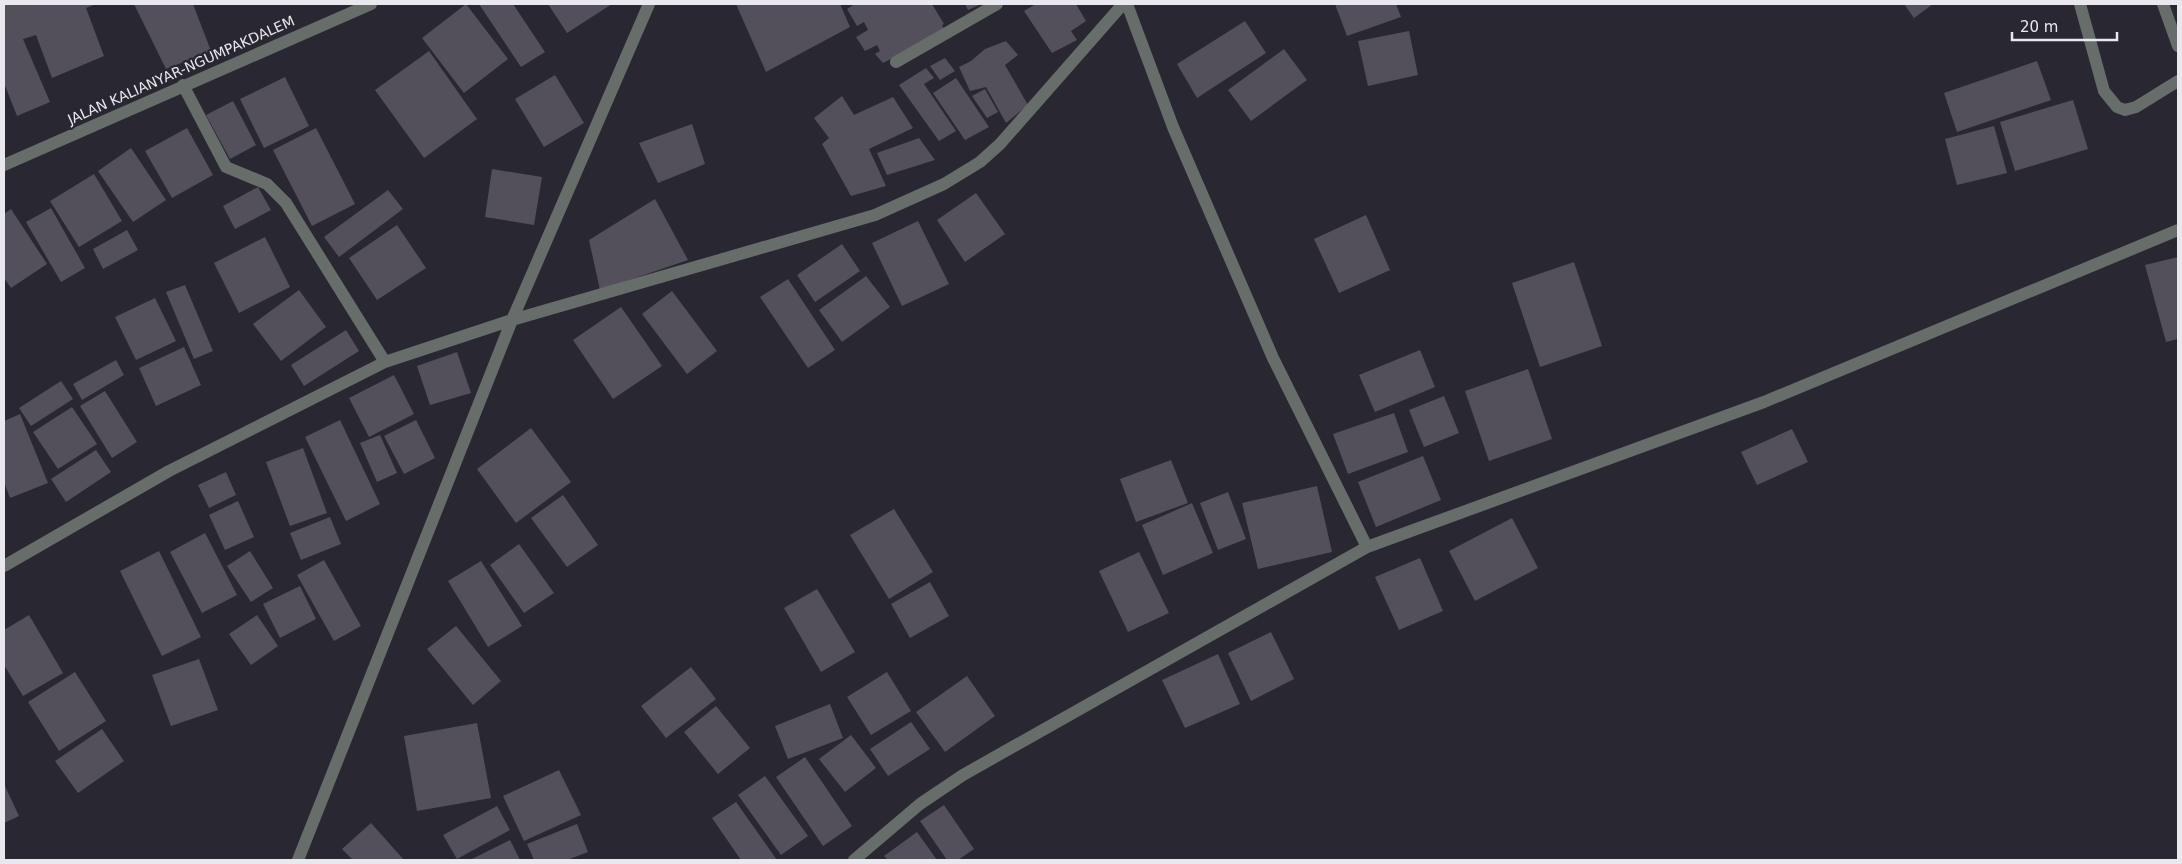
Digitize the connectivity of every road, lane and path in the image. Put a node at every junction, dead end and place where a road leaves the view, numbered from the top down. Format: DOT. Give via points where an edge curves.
graph roads {
  1 [pos="371,4"];
  2 [pos="650,4"];
  3 [pos="997,4"];
  4 [pos="1125,4"];
  5 [pos="2080,4"];
  6 [pos="2163,4"];
  7 [pos="2178,46"];
  8 [pos="896,62"];
  9 [pos="2178,81"];
  10 [pos="183,85"];
  11 [pos="4,165"];
  12 [pos="2178,230"];
  13 [pos="512,320"];
  14 [pos="385,362"];
  15 [pos="1367,547"];
  16 [pos="4,566"];
  17 [pos="298,860"];
  18 [pos="854,860"];
  1 -- 10 [label="street, JALAN KALIANYAR-NGUMPAKDALEM"];
  2 -- 13 [label="street"];
  3 -- 8 [label="street"];
  4 -- 13 [label="street" via="1000,144 980,162 944,184 875,215"];
  4 -- 15 [label="street" via="1173,127 1273,358"];
  5 -- 9 [label="street" via="2104,91 2117,107 2125,110 2136,107"];
  6 -- 7 [label="street"];
  10 -- 11 [label="street, JALAN KALIANYAR-NGUMPAKDALEM"];
  10 -- 14 [label="street" via="226,167 267,184 286,204"];
  12 -- 15 [label="street" via="1764,402"];
  13 -- 14 [label="street"];
  13 -- 17 [label="street"];
  14 -- 16 [label="street" via="169,470"];
  15 -- 18 [label="street" via="963,775 920,804"];
}
